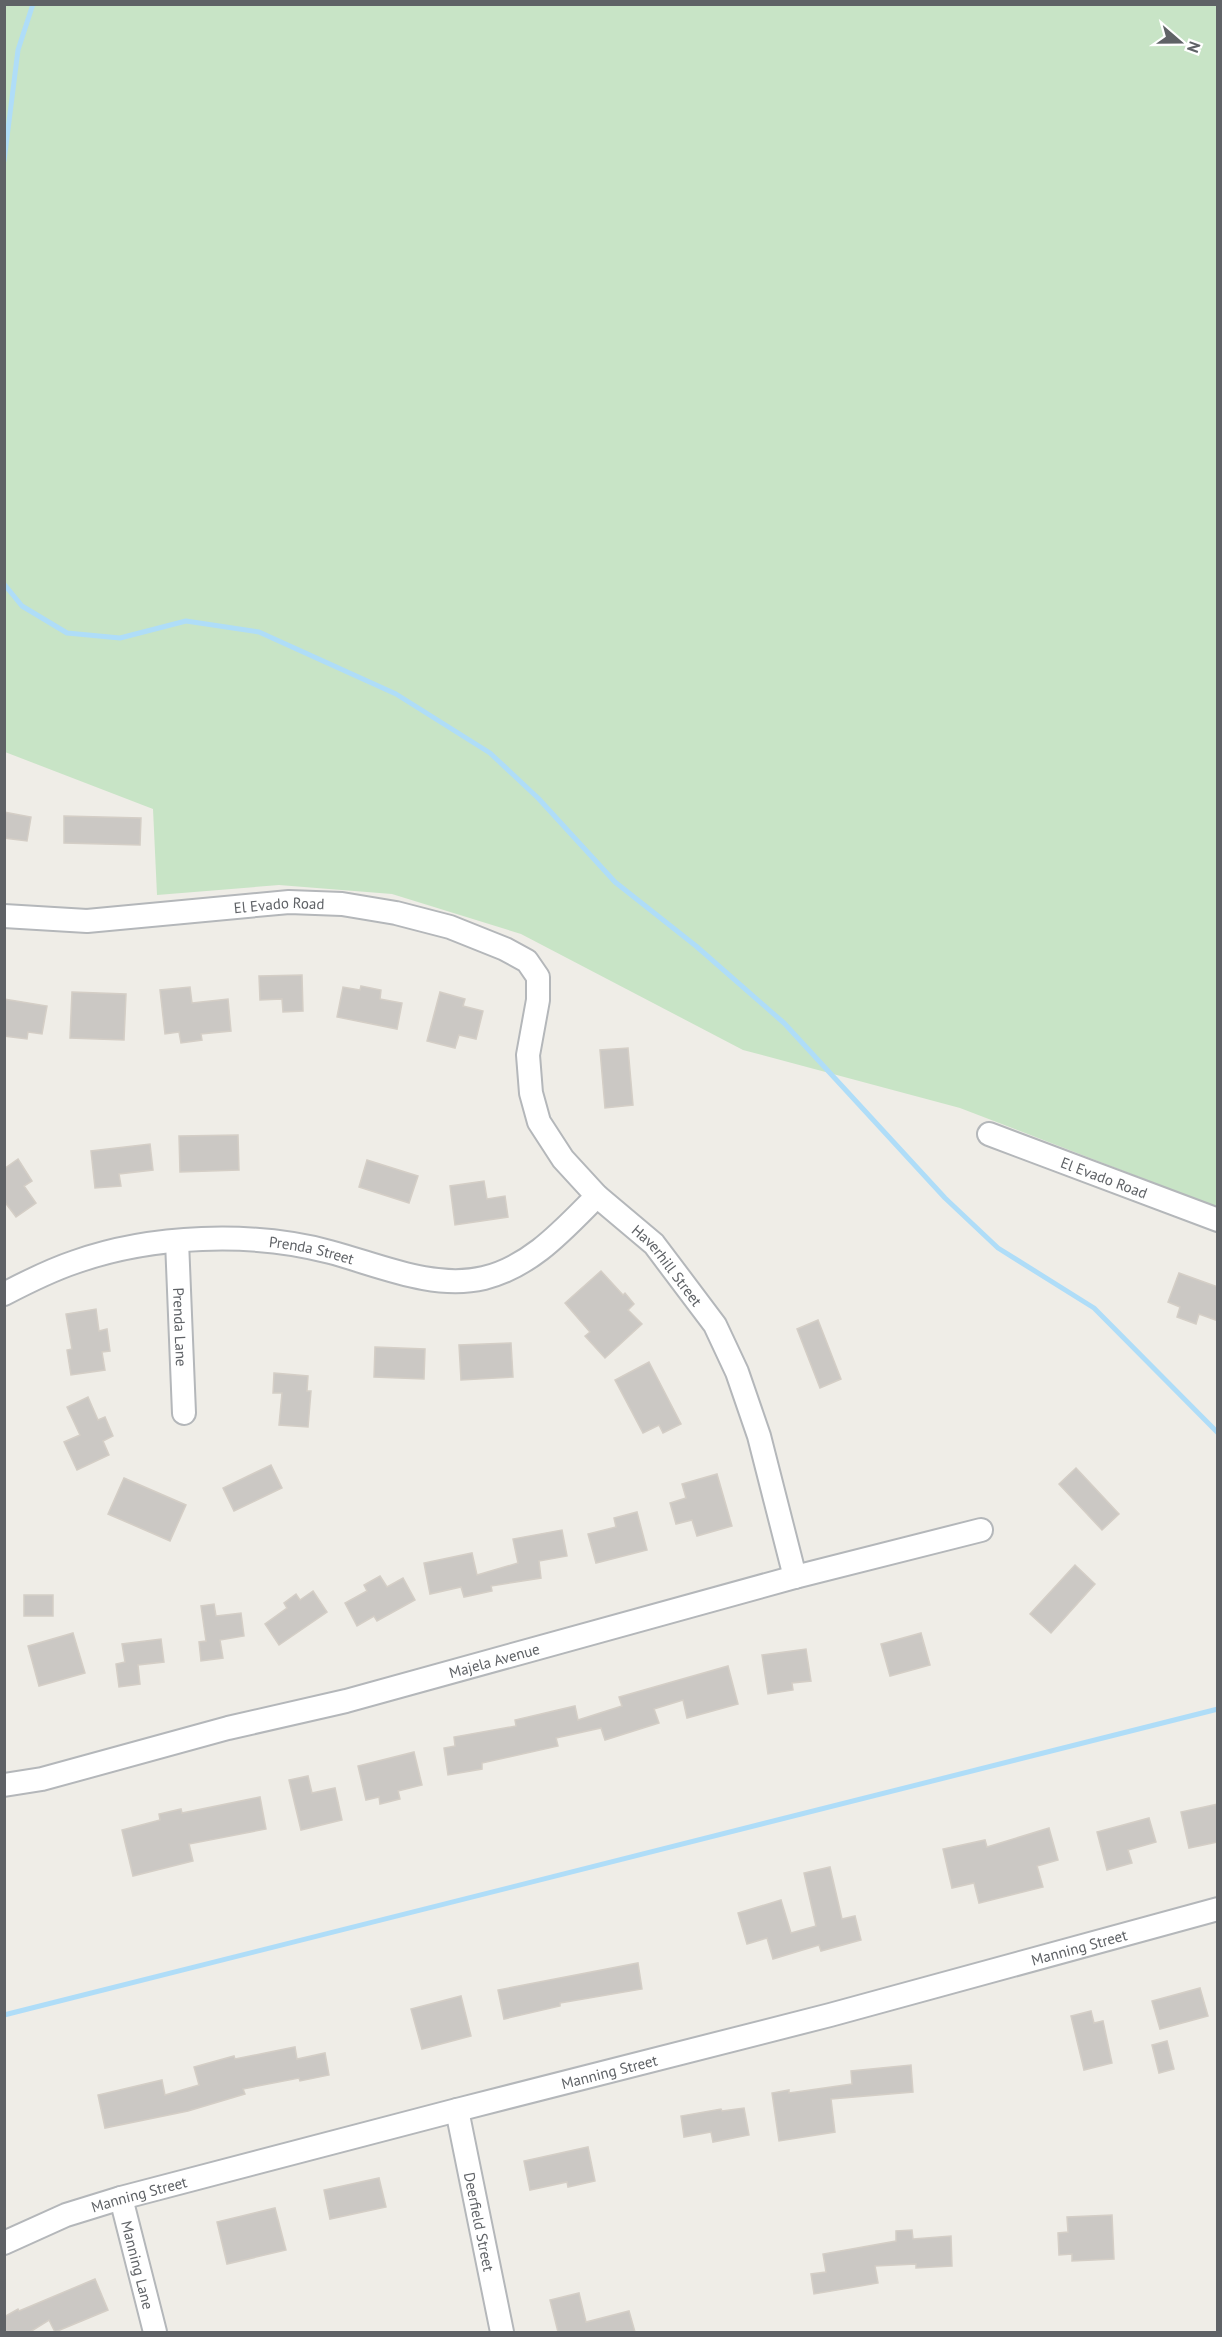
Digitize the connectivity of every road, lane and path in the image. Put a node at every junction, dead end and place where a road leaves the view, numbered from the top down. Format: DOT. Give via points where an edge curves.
graph roads {
  1 [pos="4,916"];
  2 [pos="538,977"];
  3 [pos="989,1134"];
  4 [pos="597,1197"];
  5 [pos="1218,1220"];
  6 [pos="177,1241"];
  7 [pos="4,1294"];
  8 [pos="184,1413"];
  9 [pos="981,1530"];
  10 [pos="795,1577"];
  11 [pos="4,1785"];
  12 [pos="1218,1909"];
  13 [pos="457,2110"];
  14 [pos="121,2198"];
  15 [pos="4,2243"];
  16 [pos="155,2332"];
  17 [pos="502,2332"];
  1 -- 2 [label="street, El Evado Road" via="87,921 289,902 342,904 450,927 527,961"];
  2 -- 4 [label="street, Haverhill Street" via="528,1055 531,1093 539,1122 563,1159"];
  3 -- 5 [label="street, El Evado Road"];
  4 -- 6 [label="street, Prenda Street" via="548,1245 518,1265 484,1278 447,1282 278,1242"];
  4 -- 10 [label="street, Haverhill Street" via="654,1244 716,1325 759,1436"];
  6 -- 7 [label="street, Prenda Street" via="75,1262"];
  6 -- 8 [label="street, Prenda Lane"];
  9 -- 10 [label="street, Majela Avenue"];
  10 -- 11 [label="street, Majela Avenue" via="346,1701 228,1728 42,1779"];
  12 -- 13 [label="street, Manning Street" via="830,2015"];
  13 -- 14 [label="street, Manning Street"];
  13 -- 17 [label="street, Deerfield Street"];
  14 -- 15 [label="street, Manning Street" via="66,2215"];
  14 -- 16 [label="street, Manning Lane"];
}
